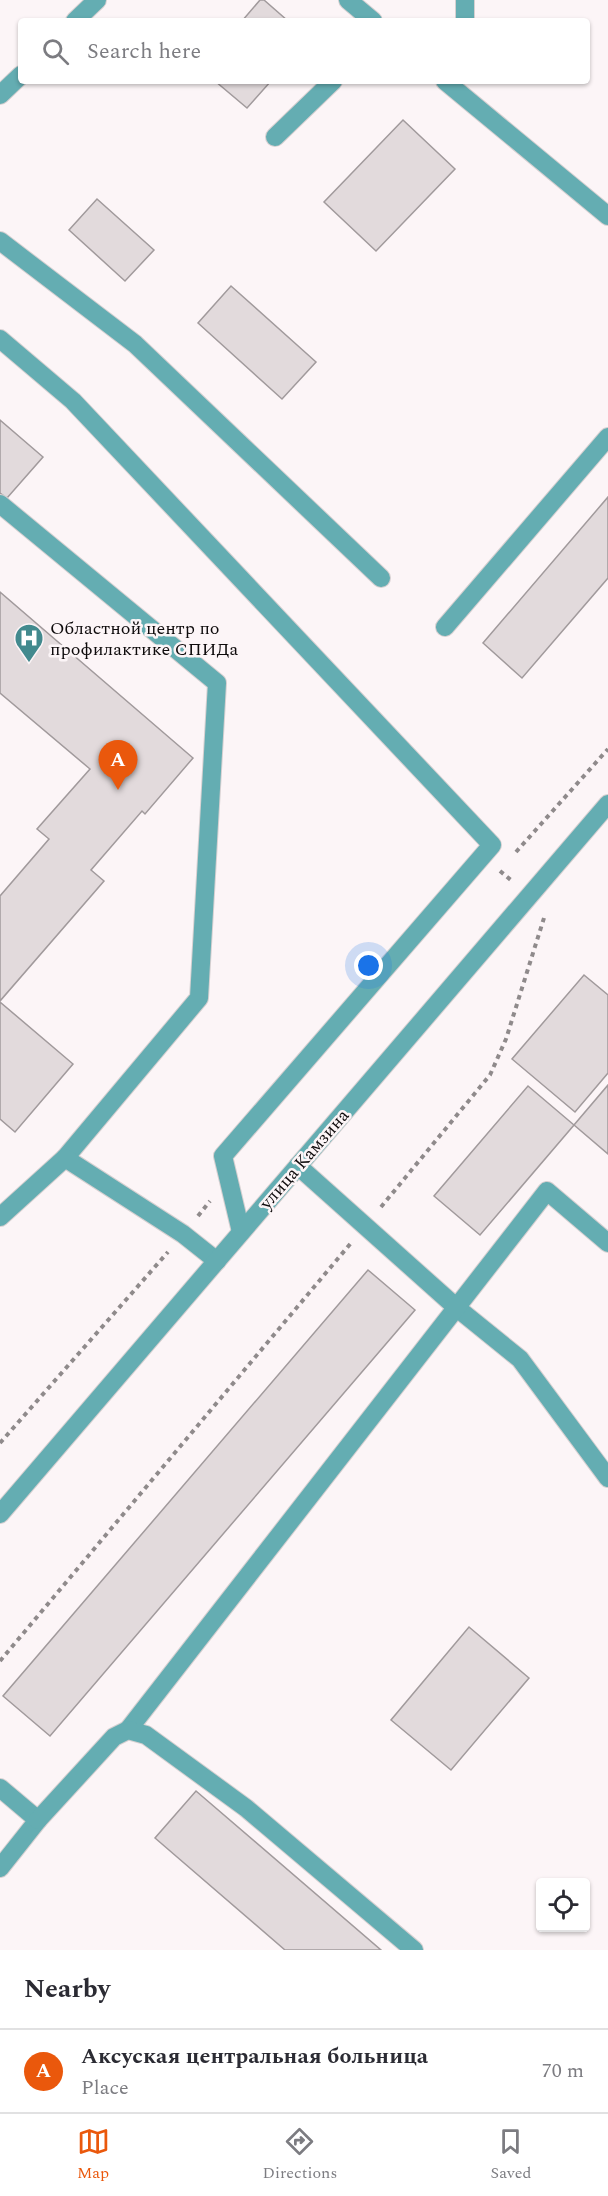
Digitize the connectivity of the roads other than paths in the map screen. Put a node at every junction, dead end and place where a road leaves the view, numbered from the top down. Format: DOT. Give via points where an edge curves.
graph roads {
  1 [pos="97,0"];
  2 [pos="348,0"];
  3 [pos="465,0"];
  4 [pos="78,18"];
  5 [pos="369,18"];
  6 [pos="465,18"];
  7 [pos="18,78"];
  8 [pos="330,84"];
  9 [pos="464,89"];
  10 [pos="0,95"];
  11 [pos="275,137"];
  12 [pos="608,216"];
  13 [pos="0,241"];
  14 [pos="0,339"];
  15 [pos="608,437"];
  16 [pos="0,504"];
  17 [pos="381,578"];
  18 [pos="445,627"];
  19 [pos="608,804"];
  20 [pos="65,1158"];
  21 [pos="298,1166"];
  22 [pos="0,1216"];
  23 [pos="241,1232"];
  24 [pos="608,1243"];
  25 [pos="217,1261"];
  26 [pos="457,1308"];
  27 [pos="608,1478"];
  28 [pos="0,1514"];
  29 [pos="128,1730"];
  30 [pos="0,1788"];
  31 [pos="38,1820"];
  32 [pos="0,1868"];
  33 [pos="414,1950"];
  1 -- 4 [label="street"];
  2 -- 5 [label="street"];
  3 -- 6 [label="street"];
  7 -- 10 [label="street"];
  8 -- 11 [label="street"];
  9 -- 12 [label="street"];
  13 -- 17 [label="street" via="135,344"];
  14 -- 23 [label="street" via="73,401 492,845 223,1156"];
  15 -- 18 [label="street"];
  16 -- 20 [label="street" via="217,683 199,998"];
  19 -- 21 [label="street, улица Камзина"];
  20 -- 22 [label="street"];
  20 -- 25 [label="street" via="183,1234"];
  21 -- 23 [label="street, улица Камзина"];
  21 -- 26 [label="street"];
  23 -- 25 [label="street, улица Камзина"];
  24 -- 26 [label="street" via="547,1191"];
  25 -- 28 [label="street, улица Камзина"];
  26 -- 27 [label="street" via="520,1359"];
  26 -- 29 [label="street"];
  29 -- 31 [label="street" via="114,1737"];
  29 -- 33 [label="street" via="146,1735 246,1808"];
  30 -- 31 [label="street"];
  31 -- 32 [label="street"];
}
